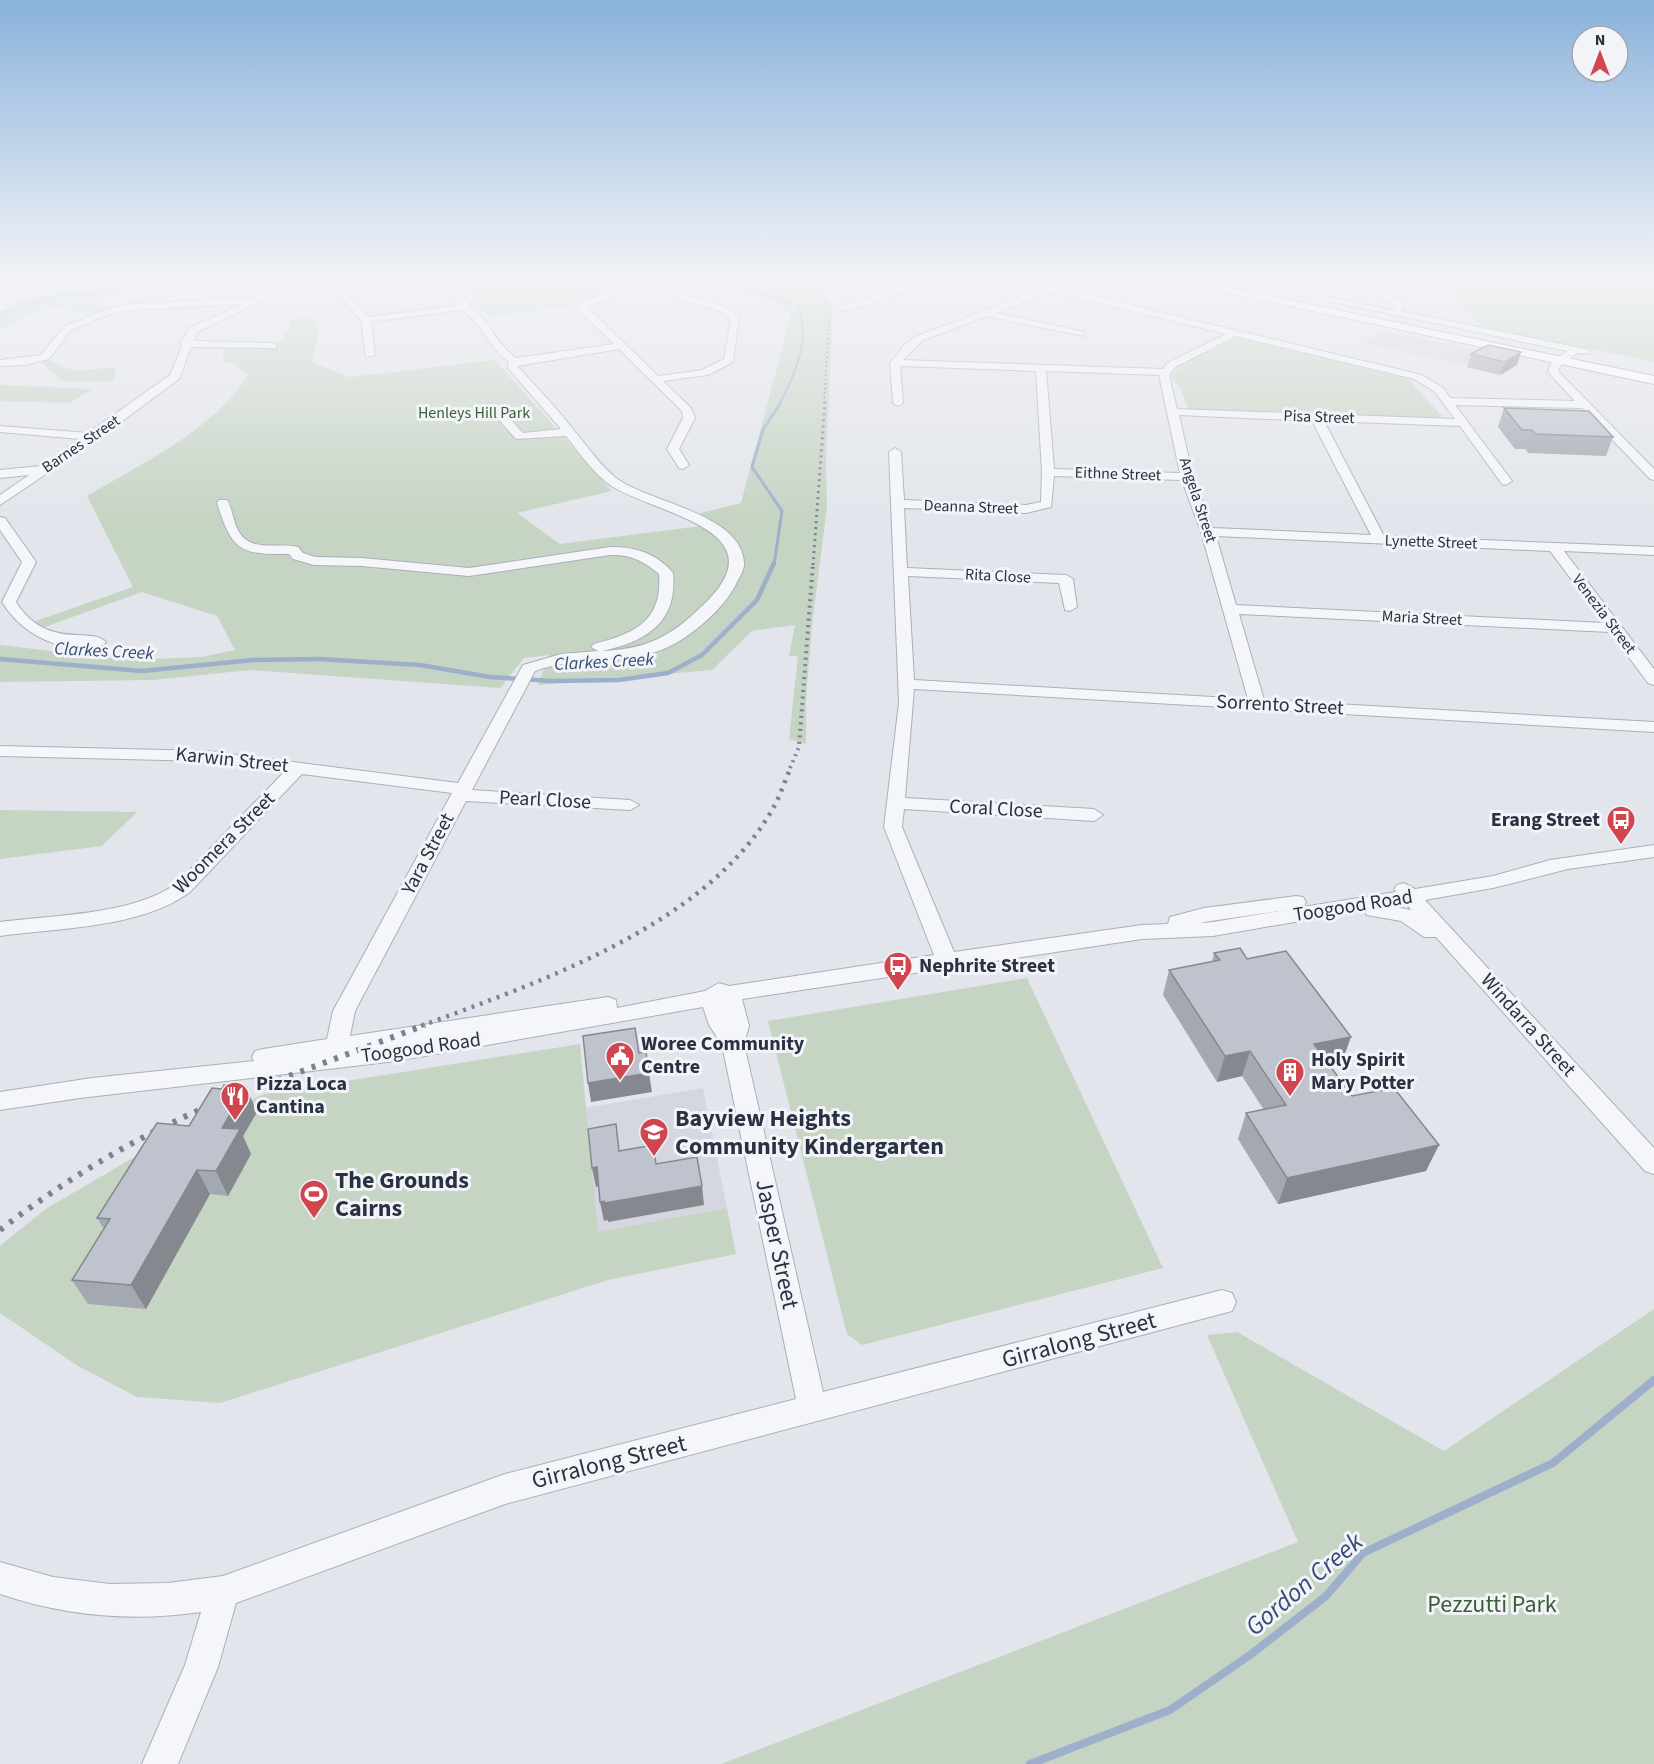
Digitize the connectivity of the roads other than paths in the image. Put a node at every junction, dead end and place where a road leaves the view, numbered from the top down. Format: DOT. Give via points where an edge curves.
graph roads {
  1 [pos="44,357"];
  2 [pos="181,357"];
  3 [pos="507,357"];
  4 [pos="540,357"];
  5 [pos="633,357"];
  6 [pos="729,357"];
  7 [pos="900,357"];
  8 [pos="1186,357"];
  9 [pos="1338,357"];
  10 [pos="1540,357"];
  11 [pos="1573,357"];
  12 [pos="1574,357"];
  13 [pos="514,361"];
  14 [pos="0,363"];
  15 [pos="895,363"];
  16 [pos="1041,368"];
  17 [pos="1613,371"];
  18 [pos="1164,372"];
  19 [pos="1654,375"];
  20 [pos="1559,376"];
  21 [pos="655,379"];
  22 [pos="1654,380"];
  23 [pos="1446,401"];
  24 [pos="898,403"];
  25 [pos="1586,405"];
  26 [pos="1174,412"];
  27 [pos="502,417"];
  28 [pos="1316,417"];
  29 [pos="1463,423"];
  30 [pos="0,429"];
  31 [pos="569,432"];
  32 [pos="94,437"];
  33 [pos="895,452"];
  34 [pos="683,465"];
  35 [pos="44,470"];
  36 [pos="1048,471"];
  37 [pos="1652,471"];
  38 [pos="0,474"];
  39 [pos="1188,477"];
  40 [pos="1506,481"];
  41 [pos="0,501"];
  42 [pos="223,503"];
  43 [pos="898,504"];
  44 [pos="0,521"];
  45 [pos="1209,532"];
  46 [pos="1380,540"];
  47 [pos="1554,547"];
  48 [pos="1654,551"];
  49 [pos="901,572"];
  50 [pos="4,603"];
  51 [pos="1070,607"];
  52 [pos="1230,609"];
  53 [pos="1614,628"];
  54 [pos="98,642"];
  55 [pos="529,672"];
  56 [pos="1654,680"];
  57 [pos="906,684"];
  58 [pos="1257,704"];
  59 [pos="1654,727"];
  60 [pos="0,751"];
  61 [pos="299,767"];
  62 [pos="462,792"];
  63 [pos="897,803"];
  64 [pos="630,805"];
  65 [pos="1094,815"];
  66 [pos="1654,851"];
  67 [pos="1623,856"];
  68 [pos="1407,892"];
  69 [pos="1333,909"];
  70 [pos="1438,927"];
  71 [pos="0,929"];
  72 [pos="1142,932"];
  73 [pos="947,961"];
  74 [pos="720,995"];
  75 [pos="334,1052"];
  76 [pos="1562,1063"];
  77 [pos="0,1101"];
  78 [pos="1654,1164"];
  79 [pos="1222,1302"];
  80 [pos="813,1410"];
  81 [pos="0,1578"];
  82 [pos="223,1592"];
  83 [pos="160,1764"];
  1 -- 14 [label="street"];
  2 -- 32 [label="street, Barnes Street" via="175,377"];
  3 -- 13 [label="street"];
  4 -- 13 [label="street"];
  5 -- 21 [label="street"];
  6 -- 21 [label="street" via="726,364 711,370"];
  7 -- 15 [label="street"];
  8 -- 18 [label="street"];
  9 -- 23 [label="street" via="1404,372 1430,383"];
  10 -- 20 [label="main road" via="1545,369"];
  11 -- 17 [label="main road"];
  11 -- 20 [label="street"];
  12 -- 19 [label="main road"];
  13 -- 31 [label="street" via="512,366"];
  15 -- 16 [label="street"];
  15 -- 24 [label="street"];
  16 -- 18 [label="street"];
  16 -- 36 [label="street"];
  17 -- 20 [label="main road" via="1579,371"];
  17 -- 22 [label="main road"];
  18 -- 26 [label="street, Angela Street"];
  20 -- 25 [label="street"];
  21 -- 34 [label="street" via="689,414 673,449"];
  23 -- 25 [label="street"];
  23 -- 29 [label="street"];
  25 -- 37 [label="street"];
  26 -- 28 [label="street, Pisa Street"];
  26 -- 39 [label="street, Angela Street"];
  27 -- 31 [label="street" via="520,437"];
  28 -- 29 [label="street, Pisa Street"];
  28 -- 46 [label="street"];
  29 -- 40 [label="street"];
  30 -- 32 [label="street"];
  31 -- 55 [label="street" via="605,474 625,490 716,528 732,543 736,568 722,595 664,643 618,656"];
  32 -- 35 [label="street, Barnes Street"];
  33 -- 43 [label="street"];
  35 -- 38 [label="street"];
  35 -- 41 [label="street, Barnes Street"];
  36 -- 39 [label="street, Eithne Street"];
  36 -- 43 [label="street, Deanna Street" via="1049,501 1043,507"];
  39 -- 45 [label="street, Angela Street"];
  42 -- 55 [label="street" via="236,538 245,546 293,550 297,556 314,561 469,572 626,550 643,555 666,573 666,600 643,632 611,645 562,650"];
  43 -- 49 [label="street"];
  44 -- 50 [label="street" via="29,562"];
  45 -- 46 [label="street, Lynette Street"];
  45 -- 52 [label="street, Angela Street"];
  46 -- 47 [label="street, Lynette Street"];
  47 -- 48 [label="street, Lynette Street"];
  47 -- 53 [label="street, Venezia Street"];
  49 -- 51 [label="street, Rita Close" via="1066,579"];
  49 -- 57 [label="street"];
  50 -- 54 [label="street" via="37,632 64,642"];
  52 -- 53 [label="street, Maria Street"];
  52 -- 58 [label="street, Angela Street"];
  53 -- 56 [label="street, Venezia Street"];
  55 -- 62 [label="street, Yara Street"];
  57 -- 58 [label="street, Sorrento Street"];
  57 -- 63 [label="street"];
  58 -- 59 [label="street, Sorrento Street"];
  60 -- 61 [label="street, Karwin Street" via="175,754"];
  61 -- 62 [label="street, Karwin Street"];
  61 -- 71 [label="street, Woomera Street" via="168,900 130,912"];
  62 -- 64 [label="street, Pearl Close"];
  62 -- 75 [label="street, Yara Street" via="345,1011"];
  63 -- 65 [label="street, Coral Close"];
  63 -- 73 [label="street" via="893,827 898,844"];
  66 -- 67 [label="street, Toogood Road"];
  67 -- 68 [label="street, Toogood Road" via="1493,882"];
  67 -- 70 [label="street" via="1538,880 1444,898 1440,901"];
  68 -- 69 [label="street, Toogood Road"];
  68 -- 70 [label="street, Windarra Street"];
  68 -- 72 [label="street, Toogood Road" via="1204,915"];
  69 -- 72 [label="street, Toogood Road" via="1213,929"];
  69 -- 76 [label="street" via="1386,910 1420,922"];
  70 -- 76 [label="street, Windarra Street"];
  72 -- 73 [label="street, Toogood Road"];
  73 -- 74 [label="street, Toogood Road"];
  74 -- 75 [label="street, Toogood Road" via="456,1044"];
  74 -- 80 [label="street, Jasper Street" via="720,1026 733,1044"];
  75 -- 77 [label="street, Toogood Road"];
  76 -- 78 [label="street, Windarra Street"];
  79 -- 80 [label="street, Girralong Street"];
  80 -- 82 [label="street, Girralong Street" via="505,1489"];
  81 -- 82 [label="street, Girralong Street" via="57,1596 148,1599"];
  82 -- 83 [label="street" via="201,1667"];
}
